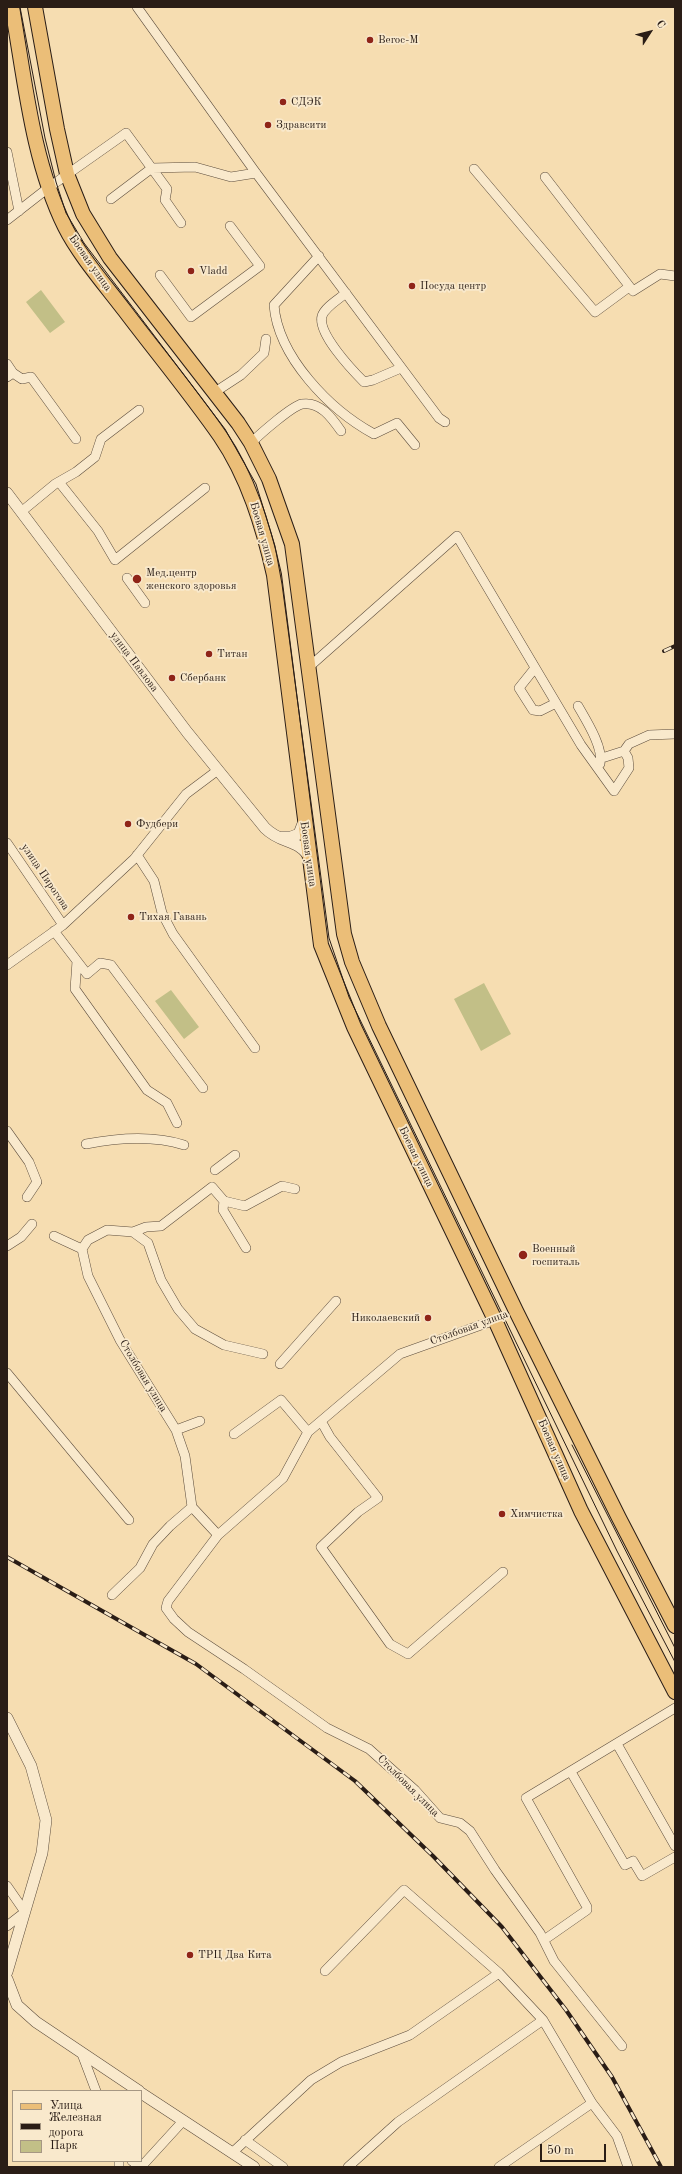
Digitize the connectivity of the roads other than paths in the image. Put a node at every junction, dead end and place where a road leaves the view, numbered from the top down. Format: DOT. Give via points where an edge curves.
graph roads {
  1 [pos="12,7"];
  2 [pos="35,7"];
  3 [pos="137,7"];
  4 [pos="7,152"];
  5 [pos="152,168"];
  6 [pos="474,169"];
  7 [pos="256,173"];
  8 [pos="67,174"];
  9 [pos="544,177"];
  10 [pos="48,188"];
  11 [pos="111,198"];
  12 [pos="19,211"];
  13 [pos="7,220"];
  14 [pos="181,222"];
  15 [pos="230,226"];
  16 [pos="319,256"];
  17 [pos="160,275"];
  18 [pos="675,276"];
  19 [pos="629,287"];
  20 [pos="346,292"];
  21 [pos="266,339"];
  22 [pos="7,364"];
  23 [pos="401,368"];
  24 [pos="10,375"];
  25 [pos="215,392"];
  26 [pos="139,410"];
  27 [pos="445,422"];
  28 [pos="340,431"];
  29 [pos="76,439"];
  30 [pos="251,443"];
  31 [pos="415,445"];
  32 [pos="59,482"];
  33 [pos="205,488"];
  34 [pos="7,493"];
  35 [pos="21,512"];
  36 [pos="127,578"];
  37 [pos="145,603"];
  38 [pos="309,667"];
  39 [pos="536,668"];
  40 [pos="556,703"];
  41 [pos="578,706"];
  42 [pos="675,734"];
  43 [pos="624,751"];
  44 [pos="602,758"];
  45 [pos="218,770"];
  46 [pos="599,771"];
  47 [pos="304,821"];
  48 [pos="265,828"];
  49 [pos="7,843"];
  50 [pos="137,855"];
  51 [pos="308,855"];
  52 [pos="63,925"];
  53 [pos="54,932"];
  54 [pos="77,961"];
  55 [pos="7,965"];
  56 [pos="255,1048"];
  57 [pos="203,1088"];
  58 [pos="177,1123"];
  59 [pos="7,1131"];
  60 [pos="86,1144"];
  61 [pos="184,1145"];
  62 [pos="235,1155"];
  63 [pos="215,1170"];
  64 [pos="294,1189"];
  65 [pos="27,1197"];
  66 [pos="224,1201"];
  67 [pos="32,1224"];
  68 [pos="133,1232"];
  69 [pos="54,1236"];
  70 [pos="7,1246"];
  71 [pos="246,1248"];
  72 [pos="82,1249"];
  73 [pos="336,1301"];
  74 [pos="516,1311"];
  75 [pos="494,1320"];
  76 [pos="263,1354"];
  77 [pos="280,1364"];
  78 [pos="7,1373"];
  79 [pos="200,1421"];
  80 [pos="321,1421"];
  81 [pos="176,1430"];
  82 [pos="308,1432"];
  83 [pos="234,1434"];
  84 [pos="192,1507"];
  85 [pos="129,1520"];
  86 [pos="218,1536"];
  87 [pos="503,1572"];
  88 [pos="112,1595"];
  89 [pos="675,1626"];
  90 [pos="675,1692"];
  91 [pos="675,1708"];
  92 [pos="7,1718"];
  93 [pos="617,1744"];
  94 [pos="571,1772"];
  95 [pos="675,1846"];
  96 [pos="675,1857"];
  97 [pos="7,1886"];
  98 [pos="25,1912"];
  99 [pos="7,1926"];
  100 [pos="544,1940"];
  101 [pos="325,1971"];
  102 [pos="7,1972"];
  103 [pos="499,1973"];
  104 [pos="7,1979"];
  105 [pos="12,2003"];
  106 [pos="543,2020"];
  107 [pos="622,2046"];
  108 [pos="82,2054"];
  109 [pos="96,2090"];
  110 [pos="137,2090"];
  111 [pos="142,2093"];
  112 [pos="592,2104"];
  113 [pos="183,2120"];
  114 [pos="245,2140"];
  115 [pos="233,2152"];
  116 [pos="141,2167"];
  117 [pos="254,2167"];
  118 [pos="283,2167"];
  119 [pos="348,2167"];
  120 [pos="499,2167"];
  121 [pos="628,2167"];
  1 -- 10 [label="main road, Боевая улица" via="38,153"];
  2 -- 8 [label="main road, Боевая улица"];
  3 -- 7 [label="street"];
  4 -- 12 [label="street"];
  5 -- 7 [label="street" via="195,167 232,177"];
  5 -- 8 [label="street" via="126,133"];
  5 -- 11 [label="street"];
  5 -- 14 [label="street" via="167,189 165,200"];
  6 -- 19 [label="street" via="595,312"];
  7 -- 16 [label="street"];
  8 -- 10 [label="street"];
  8 -- 25 [label="main road, Боевая улица" via="83,214 110,258"];
  9 -- 19 [label="street"];
  10 -- 12 [label="street"];
  10 -- 47 [label="main road, Боевая улица" via="66,229 220,436 256,508 274,575"];
  12 -- 13 [label="street"];
  15 -- 17 [label="street" via="260,266 191,317"];
  16 -- 20 [label="street"];
  16 -- 31 [label="street" via="274,305 275,319 286,346 304,376 357,425 374,434 397,423"];
  18 -- 19 [label="street" via="660,274 639,289 633,291"];
  20 -- 23 [label="street"];
  20 -- 23 [label="street" via="328,307 322,316 321,328 364,382"];
  21 -- 25 [label="street" via="264,353 241,375"];
  22 -- 24 [label="street"];
  23 -- 27 [label="street" via="439,418"];
  24 -- 29 [label="street" via="22,379 31,377"];
  25 -- 30 [label="main road, Боевая улица"];
  26 -- 32 [label="street" via="101,439 95,457"];
  28 -- 30 [label="street" via="331,416 322,409 310,404 301,404 270,425"];
  30 -- 38 [label="main road, Боевая улица" via="269,479 292,544"];
  32 -- 33 [label="street" via="98,531 115,560"];
  32 -- 35 [label="street"];
  34 -- 35 [label="street, улица Павлова"];
  35 -- 45 [label="street, улица Павлова"];
  36 -- 37 [label="street"];
  38 -- 39 [label="street" via="457,536"];
  38 -- 74 [label="main road, Боевая улица" via="344,934 352,962 376,1020"];
  39 -- 40 [label="street"];
  39 -- 40 [label="street" via="519,688 533,710 540,711"];
  40 -- 46 [label="street"];
  41 -- 44 [label="street"];
  42 -- 43 [label="street" via="649,735 630,744"];
  43 -- 44 [label="street"];
  43 -- 46 [label="street" via="629,768 614,791"];
  44 -- 46 [label="street"];
  45 -- 48 [label="street, улица Павлова"];
  45 -- 50 [label="street" via="186,794"];
  47 -- 48 [label="street, улица Павлова" via="299,834 291,838 283,838"];
  47 -- 51 [label="main road, Боевая улица"];
  48 -- 51 [label="street, улица Павлова" via="280,840 300,845"];
  49 -- 52 [label="street, улица Пирогова"];
  50 -- 52 [label="street"];
  50 -- 56 [label="street" via="154,881 162,913 173,934"];
  51 -- 75 [label="main road, Боевая улица" via="321,945 336,986"];
  52 -- 53 [label="street"];
  53 -- 54 [label="street"];
  53 -- 55 [label="street"];
  54 -- 57 [label="street" via="87,974 100,963 111,965"];
  54 -- 58 [label="street" via="75,989 147,1090 167,1103"];
  59 -- 65 [label="street" via="29,1162 37,1182"];
  60 -- 61 [label="street" via="104,1140 136,1139 171,1141"];
  62 -- 63 [label="street"];
  64 -- 66 [label="street" via="282,1186 245,1206"];
  66 -- 68 [label="street" via="212,1188 161,1226 146,1227"];
  66 -- 71 [label="street" via="223,1210"];
  67 -- 70 [label="street" via="21,1237"];
  68 -- 72 [label="street" via="107,1230 88,1240"];
  68 -- 76 [label="street" via="148,1243 160,1280 194,1329 224,1345"];
  69 -- 72 [label="street"];
  72 -- 81 [label="street, Столбовая улица" via="88,1276 120,1340"];
  73 -- 77 [label="street"];
  74 -- 75 [label="main road, Столбовая улица"];
  74 -- 89 [label="main road, Боевая улица"];
  75 -- 80 [label="street, Столбовая улица" via="400,1354"];
  75 -- 90 [label="main road, Боевая улица" via="581,1511"];
  78 -- 85 [label="street"];
  79 -- 81 [label="street"];
  80 -- 82 [label="street, Столбовая улица"];
  80 -- 87 [label="street" via="330,1437 378,1498 358,1512 322,1547 390,1644 408,1654"];
  81 -- 84 [label="street, Столбовая улица" via="185,1456"];
  82 -- 83 [label="street" via="281,1400"];
  82 -- 86 [label="street, Столбовая улица" via="283,1478"];
  84 -- 86 [label="street"];
  84 -- 88 [label="street" via="153,1544 140,1568"];
  86 -- 100 [label="street, Столбовая улица" via="168,1601 166,1608 170,1614 188,1632 244,1668 327,1728 369,1749 415,1790 440,1818 464,1825"];
  91 -- 93 [label="street"];
  92 -- 98 [label="street" via="31,1766 46,1820 42,1853"];
  93 -- 94 [label="street"];
  93 -- 95 [label="street"];
  94 -- 96 [label="street" via="625,1865 633,1862 642,1876"];
  94 -- 100 [label="street" via="526,1798 587,1907 587,1910"];
  97 -- 98 [label="street"];
  98 -- 99 [label="street"];
  98 -- 102 [label="street"];
  100 -- 107 [label="street, Столбовая улица" via="554,1960"];
  101 -- 103 [label="street" via="404,1890"];
  103 -- 106 [label="street"];
  103 -- 114 [label="street" via="410,2035 342,2062 311,2080"];
  104 -- 105 [label="street"];
  105 -- 108 [label="street"];
  106 -- 112 [label="street"];
  106 -- 119 [label="street" via="398,2122"];
  108 -- 109 [label="street"];
  108 -- 110 [label="street"];
  111 -- 113 [label="street"];
  112 -- 120 [label="street"];
  112 -- 121 [label="street" via="617,2136"];
  113 -- 115 [label="street"];
  113 -- 116 [label="street"];
  114 -- 115 [label="street"];
  114 -- 118 [label="street"];
  115 -- 117 [label="street"];
}
